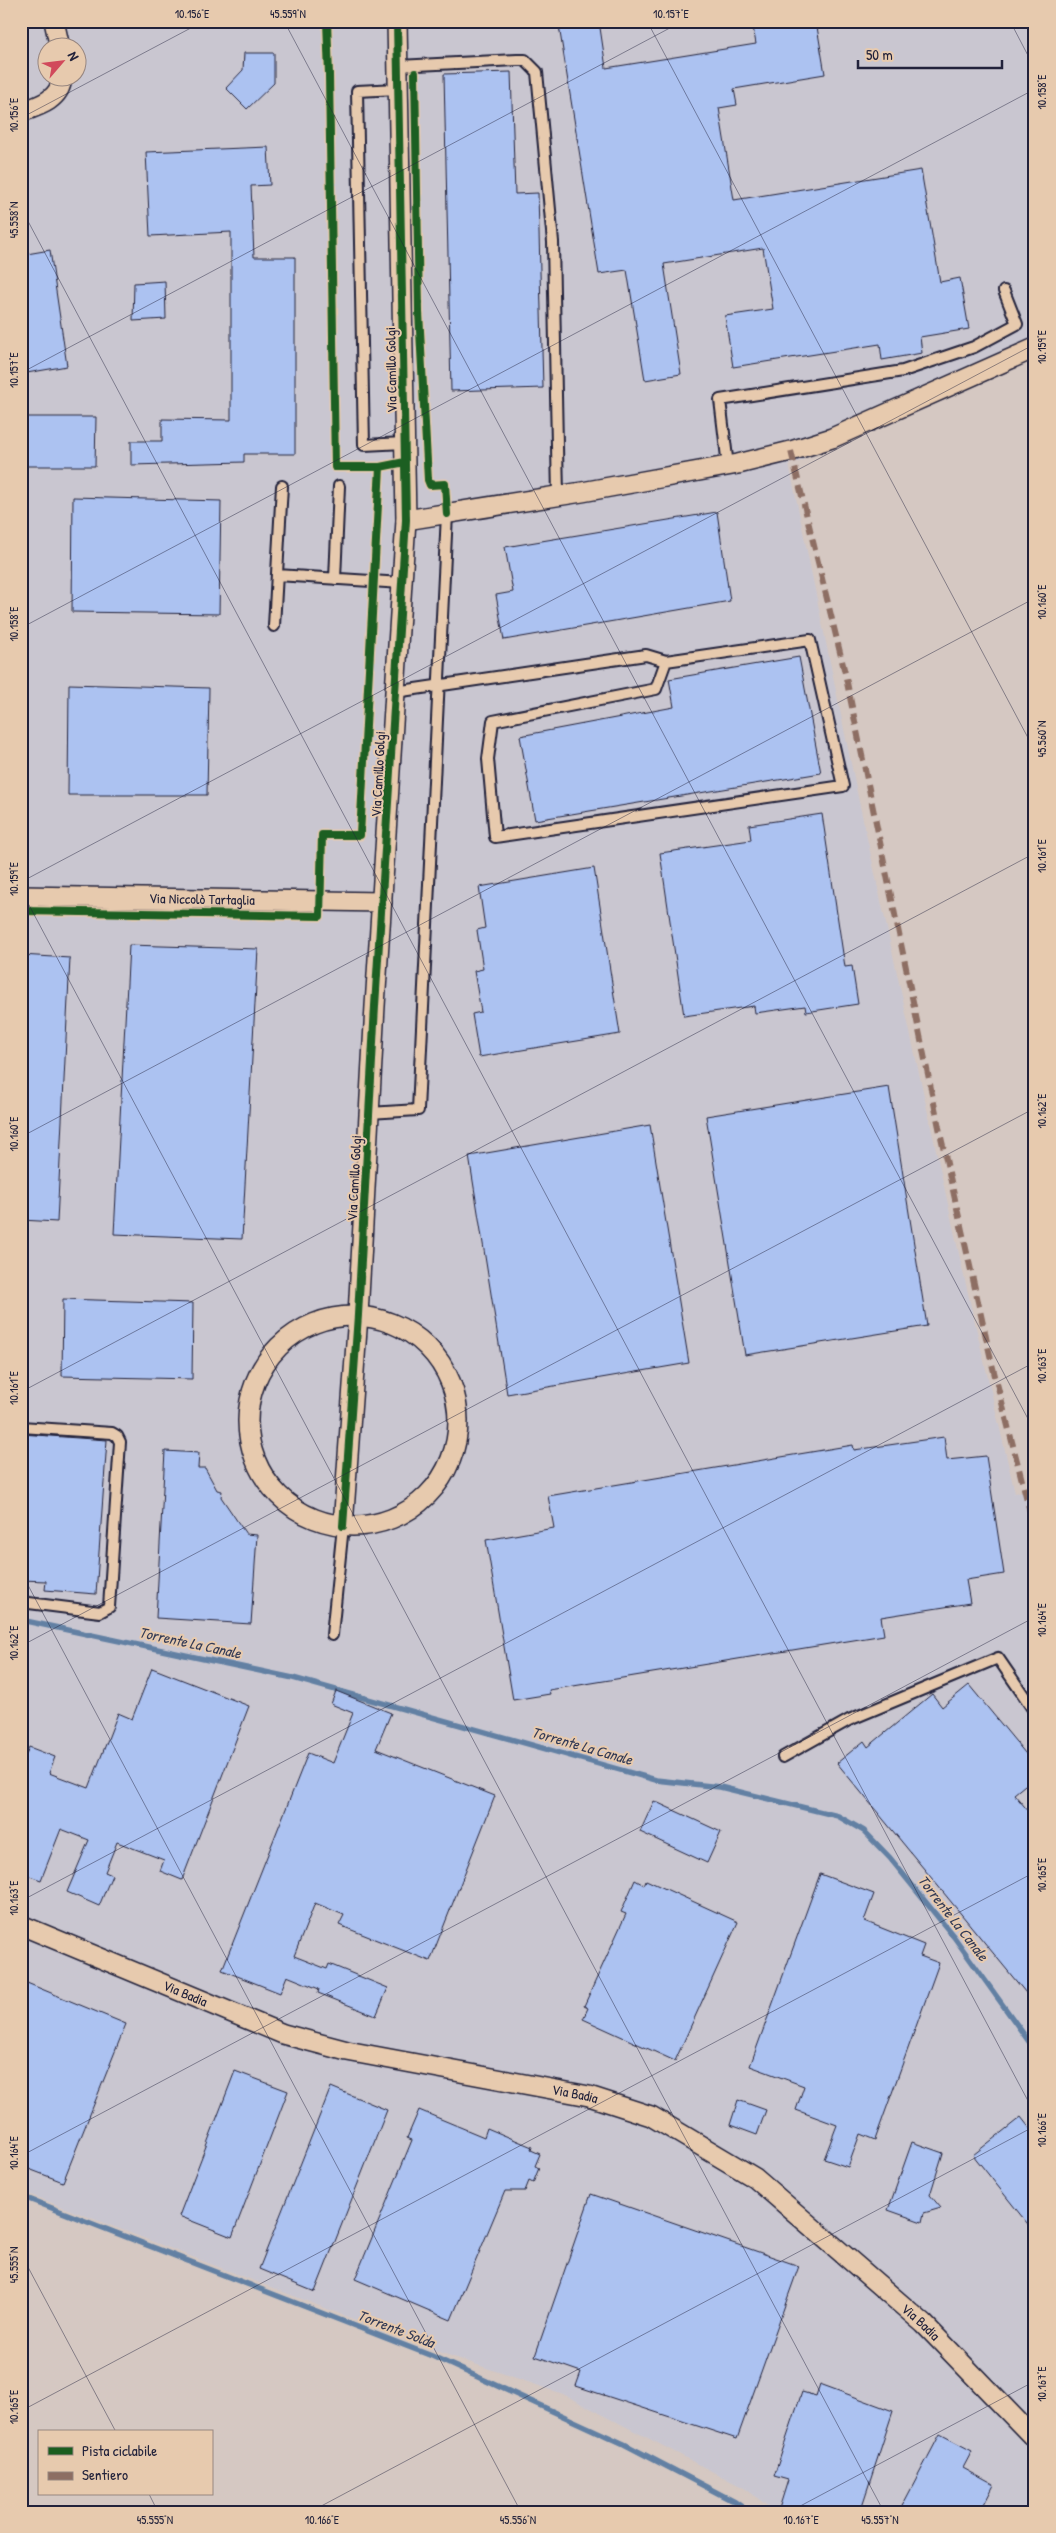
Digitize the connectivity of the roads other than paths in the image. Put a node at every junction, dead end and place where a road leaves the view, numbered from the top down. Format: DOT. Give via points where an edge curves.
graph roads {
  1 [pos="54,21"];
  2 [pos="397,21"];
  3 [pos="58,38"];
  4 [pos="398,66"];
  5 [pos="58,88"];
  6 [pos="398,89"];
  7 [pos="21,112"];
  8 [pos="1004,290"];
  9 [pos="1035,348"];
  10 [pos="404,443"];
  11 [pos="728,466"];
  12 [pos="282,486"];
  13 [pos="339,486"];
  14 [pos="558,496"];
  15 [pos="447,514"];
  16 [pos="406,520"];
  17 [pos="277,575"];
  18 [pos="335,578"];
  19 [pos="402,583"];
  20 [pos="274,626"];
  21 [pos="666,661"];
  22 [pos="441,685"];
  23 [pos="395,692"];
  24 [pos="21,896"];
  25 [pos="382,902"];
  26 [pos="370,1113"];
  27 [pos="358,1315"];
  28 [pos="21,1428"];
  29 [pos="343,1526"];
  30 [pos="21,1602"];
  31 [pos="332,1635"];
  32 [pos="1035,1712"];
  33 [pos="783,1757"];
  34 [pos="21,1925"];
  35 [pos="1035,2439"];
  1 -- 3 [label="street"];
  2 -- 4 [label="street, Via Camillo Golgi"];
  4 -- 6 [label="street, Via Camillo Golgi"];
  4 -- 14 [label="lane" via="525,60 537,72 553,242"];
  5 -- 7 [label="street" via="45,104"];
  6 -- 10 [label="street, Via Camillo Golgi"];
  6 -- 10 [label="lane" via="357,91 364,445"];
  8 -- 11 [label="lane" via="1017,324 974,347 903,371 720,400"];
  9 -- 11 [label="street" via="832,438"];
  10 -- 16 [label="street, Via Camillo Golgi"];
  11 -- 14 [label="street"];
  12 -- 17 [label="lane"];
  13 -- 18 [label="lane"];
  14 -- 15 [label="street"];
  15 -- 16 [label="street"];
  15 -- 22 [label="lane"];
  16 -- 19 [label="street, Via Camillo Golgi"];
  17 -- 18 [label="lane"];
  17 -- 20 [label="lane"];
  18 -- 19 [label="lane"];
  19 -- 23 [label="street, Via Camillo Golgi"];
  21 -- 21 [label="lane" via="656,689 493,721 488,759 496,837 843,786 810,640"];
  21 -- 22 [label="lane" via="646,655"];
  22 -- 23 [label="lane"];
  22 -- 26 [label="lane" via="418,1110"];
  23 -- 25 [label="street, Via Camillo Golgi"];
  24 -- 25 [label="street, Via Niccolò Tartaglia"];
  25 -- 26 [label="street, Via Camillo Golgi"];
  26 -- 27 [label="street, Via Camillo Golgi"];
  27 -- 29 [label="street, Via Camillo Golgi"];
  27 -- 29 [label="street" via="322,1320 290,1336 265,1362 250,1395 248,1431 257,1466 278,1496 308,1517"];
  27 -- 29 [label="street" via="391,1322 420,1340 442,1365 455,1395 458,1429 450,1461 433,1490 408,1512 377,1524"];
  28 -- 30 [label="lane" via="112,1433 120,1442 109,1607 100,1612"];
  29 -- 31 [label="lane"];
  32 -- 33 [label="lane" via="998,1658 850,1720"];
  34 -- 35 [label="street, Via Badia" via="283,2034 347,2051 589,2096 651,2116 755,2178 924,2324"];
}
